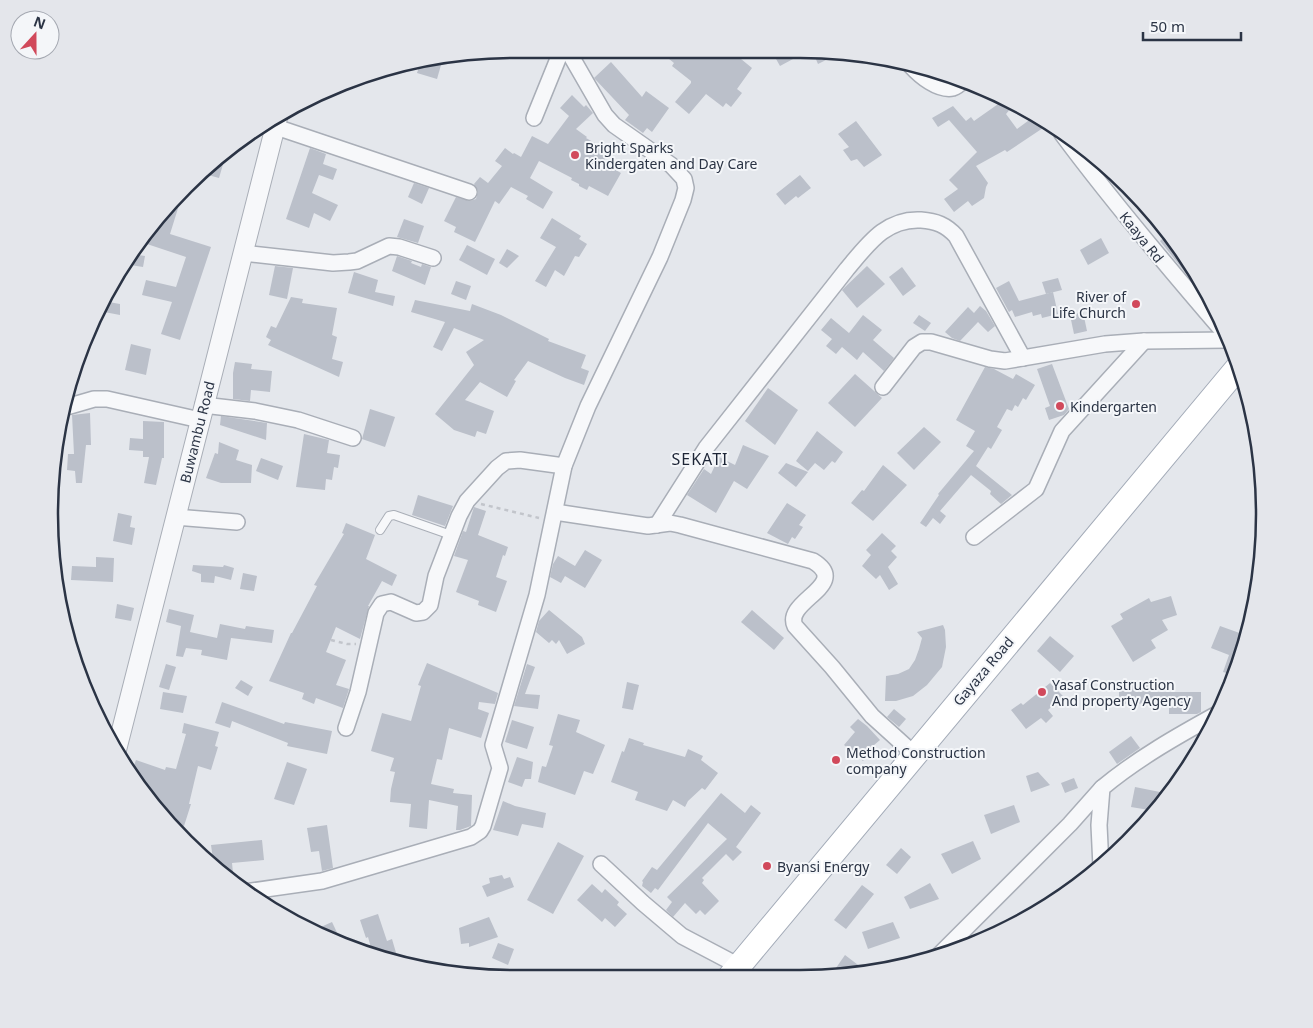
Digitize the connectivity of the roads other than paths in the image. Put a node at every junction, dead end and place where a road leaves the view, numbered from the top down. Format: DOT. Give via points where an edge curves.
graph roads {
  1 [pos="558,58"];
  2 [pos="572,58"];
  3 [pos="918,73"];
  4 [pos="957,86"];
  5 [pos="534,118"];
  6 [pos="282,121"];
  7 [pos="277,124"];
  8 [pos="1075,150"];
  9 [pos="468,192"];
  10 [pos="243,253"];
  11 [pos="433,258"];
  12 [pos="1210,317"];
  13 [pos="1221,340"];
  14 [pos="1144,341"];
  15 [pos="1023,358"];
  16 [pos="1233,373"];
  17 [pos="883,387"];
  18 [pos="71,406"];
  19 [pos="202,413"];
  20 [pos="353,438"];
  21 [pos="564,466"];
  22 [pos="175,517"];
  23 [pos="554,517"];
  24 [pos="237,522"];
  25 [pos="657,525"];
  26 [pos="380,530"];
  27 [pos="451,535"];
  28 [pos="974,537"];
  29 [pos="1206,720"];
  30 [pos="346,728"];
  31 [pos="119,741"];
  32 [pos="914,754"];
  33 [pos="1102,788"];
  34 [pos="1101,857"];
  35 [pos="601,864"];
  36 [pos="255,890"];
  37 [pos="949,945"];
  38 [pos="730,970"];
  39 [pos="735,970"];
  1 -- 5 [label="street"];
  2 -- 21 [label="street" via="614,125 671,165 684,179 686,188 660,257 588,406"];
  3 -- 4 [label="street" via="942,87"];
  6 -- 9 [label="street"];
  7 -- 10 [label="street, Buwambu Road"];
  8 -- 12 [label="street, Kaaya Rd" via="1159,258"];
  10 -- 11 [label="street" via="333,263 357,261 390,246"];
  10 -- 19 [label="street, Buwambu Road"];
  13 -- 14 [label="street"];
  14 -- 15 [label="street"];
  14 -- 28 [label="street" via="1062,431 1036,489"];
  15 -- 17 [label="street" via="1005,361 922,342"];
  15 -- 25 [label="street" via="956,236 949,229 930,221 907,220 892,224 847,269 706,448"];
  16 -- 32 [label="main road, Gayaza Road"];
  18 -- 19 [label="street" via="107,399"];
  19 -- 20 [label="street" via="255,411 298,420"];
  19 -- 22 [label="street, Buwambu Road"];
  21 -- 23 [label="street"];
  21 -- 27 [label="street" via="506,461 468,501"];
  22 -- 24 [label="street"];
  22 -- 31 [label="street, Buwambu Road"];
  23 -- 25 [label="street"];
  23 -- 36 [label="street" via="537,595 493,745 500,768 480,831 471,837 322,880"];
  25 -- 32 [label="street" via="680,525 819,565 825,574 822,586 794,613 793,622 872,716"];
  26 -- 27 [label="lane" via="389,516 394,515"];
  27 -- 30 [label="street" via="436,576 430,606 424,612 416,613 391,602 382,604 376,613 358,692"];
  29 -- 33 [label="street" via="1122,771"];
  32 -- 39 [label="main road, Gayaza Road"];
  33 -- 34 [label="street"];
  33 -- 37 [label="street"];
  35 -- 38 [label="street" via="682,936"];
}
